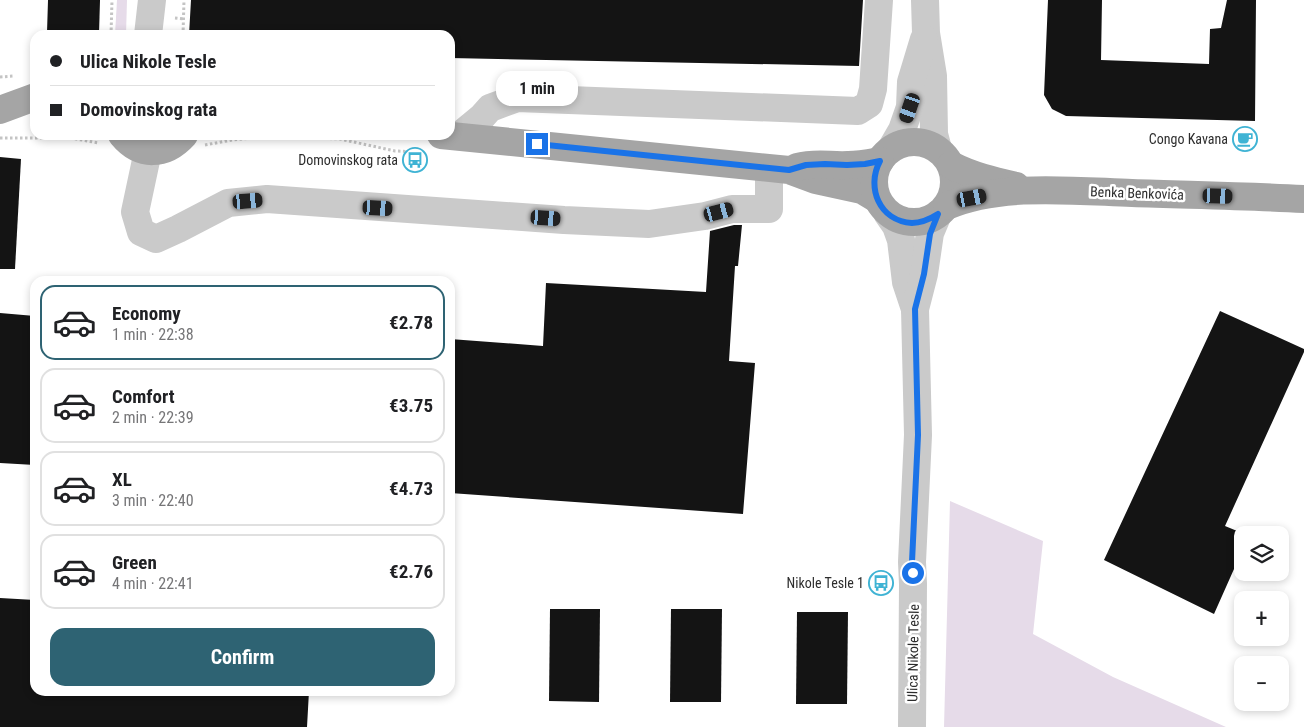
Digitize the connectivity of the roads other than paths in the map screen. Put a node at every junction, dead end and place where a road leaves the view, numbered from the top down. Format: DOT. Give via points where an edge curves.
graph roads {
  1 [pos="152,0"];
  2 [pos="168,0"];
  3 [pos="879,0"];
  4 [pos="925,0"];
  5 [pos="149,30"];
  6 [pos="166,30"];
  7 [pos="926,33"];
  8 [pos="30,99"];
  9 [pos="0,110"];
  10 [pos="30,116"];
  11 [pos="455,133"];
  12 [pos="455,137"];
  13 [pos="118,140"];
  14 [pos="180,140"];
  15 [pos="148,151"];
  16 [pos="885,155"];
  17 [pos="945,157"];
  18 [pos="779,169"];
  19 [pos="1030,190"];
  20 [pos="1304,199"];
  21 [pos="882,206"];
  22 [pos="942,210"];
  23 [pos="915,309"];
  24 [pos="912,727"];
  1 -- 5 [label="street"];
  2 -- 6 [label="street"];
  3 -- 11 [label="street" via="873,89 869,104 858,111 517,98 490,108 482,117"];
  4 -- 7 [label="street"];
  7 -- 16 [label="street" via="911,82 910,108 902,130"];
  7 -- 17 [label="street" via="933,76 934,134"];
  8 -- 9 [label="main road"];
  9 -- 10 [label="main road"];
  12 -- 18 [label="main road"];
  13 -- 15 [label="main road"];
  14 -- 15 [label="main road" via="168,148"];
  15 -- 18 [label="street" via="135,212 141,232 156,239 228,202 267,199 649,224 732,209 769,209"];
  16 -- 17 [label="main road" via="902,143 914,141 927,143"];
  16 -- 18 [label="main road" via="865,164"];
  16 -- 21 [label="main road" via="874,174 874,187"];
  17 -- 19 [label="main road, Benka Benkovića" via="961,170"];
  17 -- 22 [label="main road" via="954,177 954,189"];
  18 -- 21 [label="main road" via="862,190"];
  19 -- 20 [label="main road, Benka Benkovića"];
  19 -- 22 [label="main road, Benka Benkovića" via="961,200"];
  21 -- 22 [label="main road" via="894,218 912,223 926,221"];
  21 -- 23 [label="street, Ulica Nikole Tesle" via="901,240 906,282"];
  22 -- 23 [label="street, Ulica Nikole Tesle" via="930,234"];
  23 -- 24 [label="street, Ulica Nikole Tesle" via="918,435 912,562"];
}
